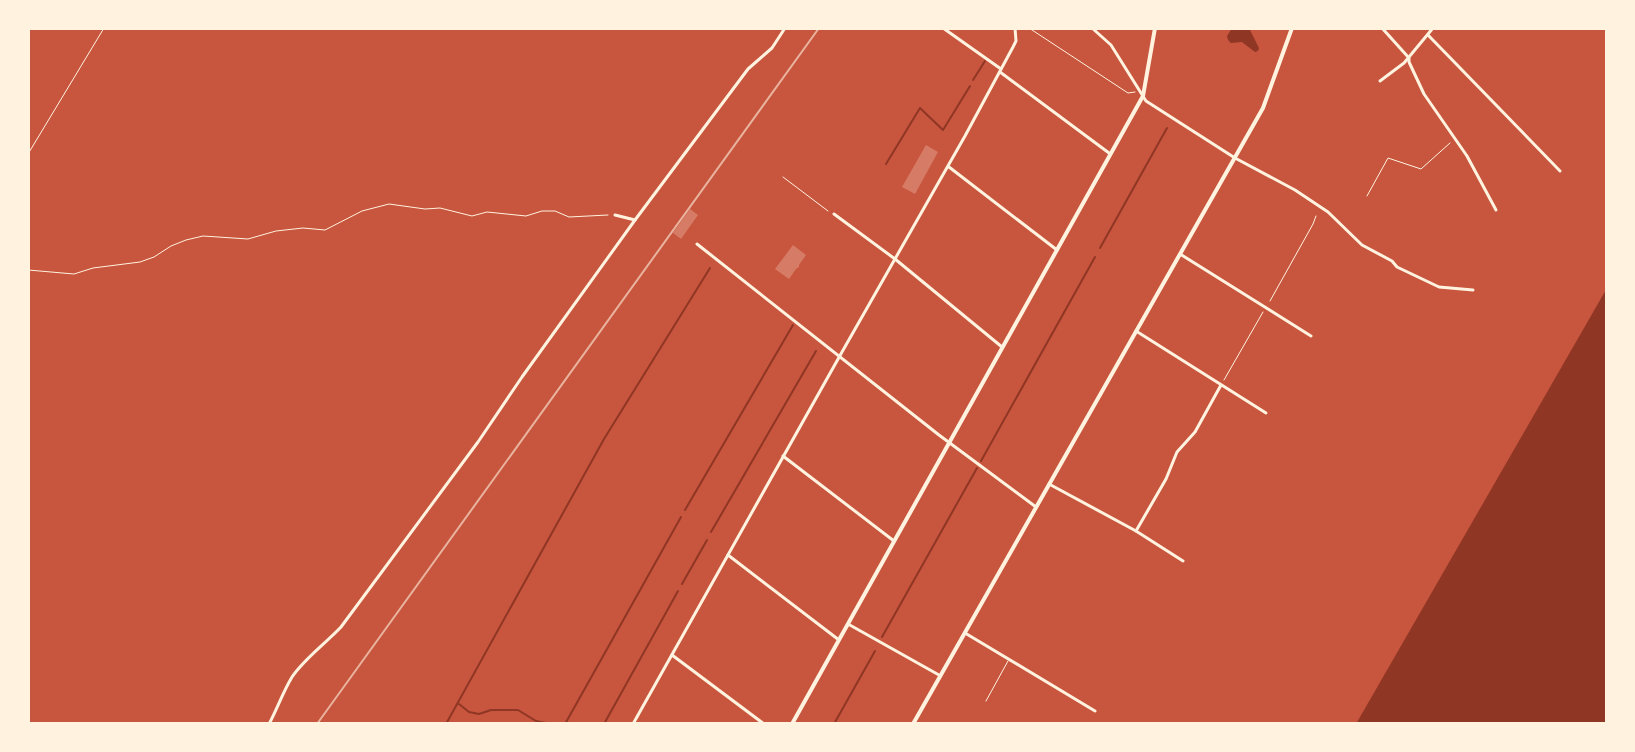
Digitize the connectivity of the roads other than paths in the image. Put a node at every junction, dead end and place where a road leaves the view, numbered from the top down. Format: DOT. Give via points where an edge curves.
graph roads {
  1 [pos="785,28"];
  2 [pos="943,28"];
  3 [pos="1015,28"];
  4 [pos="1092,28"];
  5 [pos="1155,28"];
  6 [pos="1292,28"];
  7 [pos="1382,28"];
  8 [pos="1433,28"];
  9 [pos="1428,35"];
  10 [pos="1409,58"];
  11 [pos="1001,70"];
  12 [pos="1380,81"];
  13 [pos="1143,96"];
  14 [pos="1111,154"];
  15 [pos="1235,158"];
  16 [pos="948,166"];
  17 [pos="1560,171"];
  18 [pos="1496,210"];
  19 [pos="834,214"];
  20 [pos="615,215"];
  21 [pos="635,220"];
  22 [pos="697,244"];
  23 [pos="1057,250"];
  24 [pos="1180,254"];
  25 [pos="895,259"];
  26 [pos="1473,290"];
  27 [pos="1136,331"];
  28 [pos="1311,336"];
  29 [pos="1002,347"];
  30 [pos="839,357"];
  31 [pos="1221,385"];
  32 [pos="1266,413"];
  33 [pos="949,443"];
  34 [pos="783,456"];
  35 [pos="1049,484"];
  36 [pos="1036,507"];
  37 [pos="1136,531"];
  38 [pos="894,541"];
  39 [pos="728,555"];
  40 [pos="1183,561"];
  41 [pos="848,624"];
  42 [pos="965,633"];
  43 [pos="839,640"];
  44 [pos="672,655"];
  45 [pos="1009,659"];
  46 [pos="940,676"];
  47 [pos="986,701"];
  48 [pos="1095,711"];
  49 [pos="269,724"];
  50 [pos="633,724"];
  51 [pos="764,724"];
  52 [pos="792,724"];
  53 [pos="913,724"];
  1 -- 21 [label="street"];
  2 -- 11 [label="street"];
  3 -- 11 [label="street" via="1016,41"];
  4 -- 13 [label="street" via="1111,45"];
  5 -- 13 [label="main road"];
  6 -- 15 [label="main road" via="1263,108"];
  7 -- 10 [label="street"];
  8 -- 9 [label="street"];
  9 -- 10 [label="street"];
  9 -- 17 [label="street"];
  10 -- 12 [label="street"];
  10 -- 18 [label="street" via="1424,94"];
  11 -- 14 [label="street"];
  11 -- 16 [label="street"];
  13 -- 14 [label="main road"];
  13 -- 15 [label="street"];
  14 -- 23 [label="main road"];
  15 -- 24 [label="main road"];
  15 -- 26 [label="street" via="1315,203 1362,245 1397,267 1439,287"];
  16 -- 23 [label="street"];
  16 -- 25 [label="street"];
  19 -- 25 [label="street"];
  20 -- 21 [label="street"];
  21 -- 49 [label="street" via="341,627 291,678"];
  22 -- 30 [label="street"];
  23 -- 29 [label="main road"];
  24 -- 27 [label="main road"];
  24 -- 28 [label="street"];
  25 -- 29 [label="street"];
  25 -- 30 [label="street"];
  27 -- 31 [label="street"];
  27 -- 35 [label="main road"];
  29 -- 33 [label="main road"];
  30 -- 33 [label="street"];
  30 -- 34 [label="street"];
  31 -- 32 [label="street"];
  31 -- 37 [label="street" via="1195,432 1177,452"];
  33 -- 36 [label="street"];
  33 -- 38 [label="main road"];
  34 -- 38 [label="street"];
  34 -- 39 [label="street"];
  35 -- 36 [label="main road"];
  35 -- 37 [label="street"];
  36 -- 42 [label="main road"];
  37 -- 40 [label="street"];
  38 -- 41 [label="main road"];
  39 -- 43 [label="street"];
  39 -- 44 [label="street"];
  41 -- 43 [label="main road"];
  41 -- 46 [label="street"];
  42 -- 45 [label="street"];
  42 -- 46 [label="main road"];
  43 -- 52 [label="main road"];
  44 -- 50 [label="street"];
  44 -- 51 [label="street"];
  45 -- 47 [label="lane"];
  45 -- 48 [label="street"];
  46 -- 53 [label="main road"];
}
